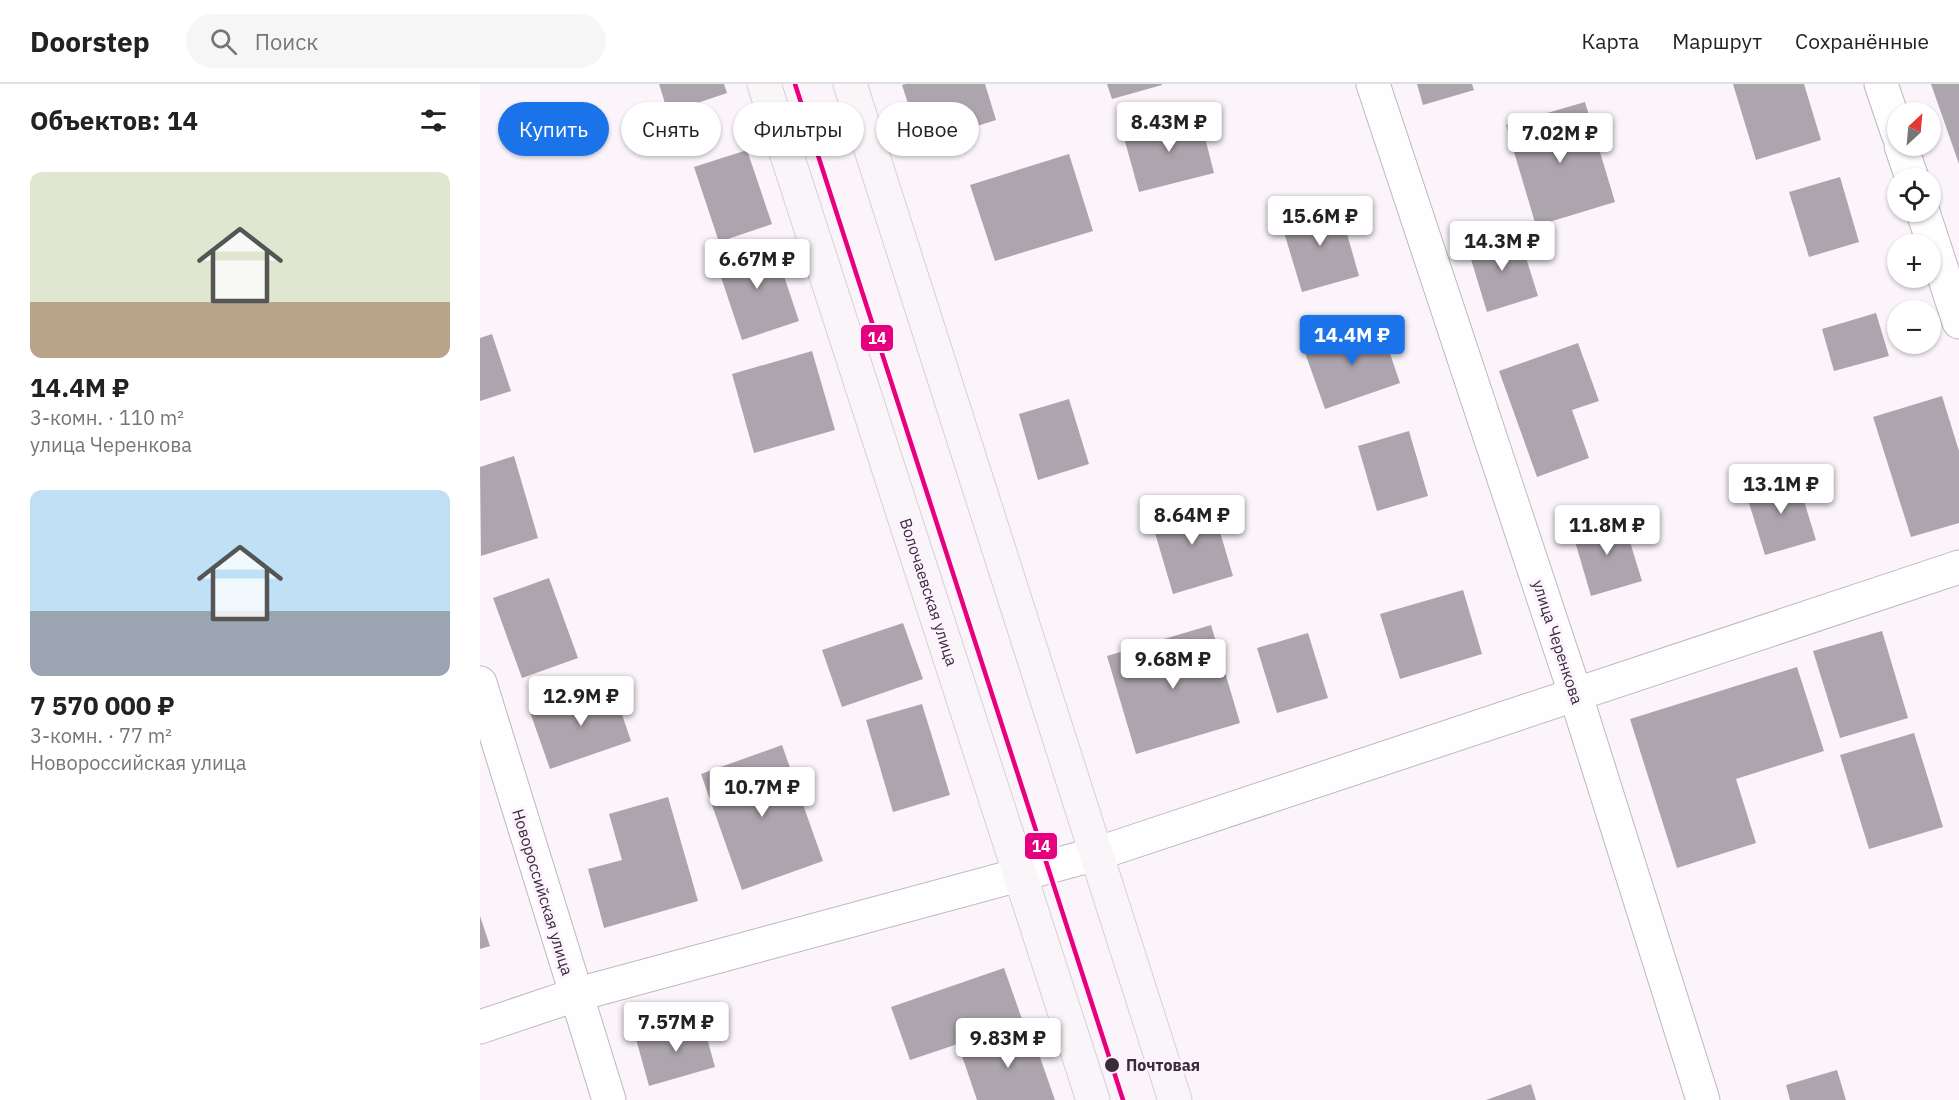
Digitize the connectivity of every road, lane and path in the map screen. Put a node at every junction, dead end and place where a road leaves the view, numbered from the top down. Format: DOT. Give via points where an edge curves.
graph roads {
  1 [pos="764,84"];
  2 [pos="850,84"];
  3 [pos="1373,84"];
  4 [pos="1881,84"];
  5 [pos="1887,102"];
  6 [pos="1926,222"];
  7 [pos="1959,322"];
  8 [pos="1959,567"];
  9 [pos="480,683"];
  10 [pos="1576,696"];
  11 [pos="1096,854"];
  12 [pos="1020,874"];
  13 [pos="575,995"];
  14 [pos="480,1027"];
  15 [pos="609,1100"];
  16 [pos="1093,1100"];
  17 [pos="1175,1100"];
  18 [pos="1703,1100"];
  1 -- 12 [label="main road, Волочаевская улица"];
  2 -- 11 [label="main road"];
  3 -- 10 [label="street, улица Черенкова"];
  4 -- 5 [label="street"];
  6 -- 7 [label="street"];
  8 -- 10 [label="street"];
  9 -- 13 [label="street, Новороссийская улица"];
  10 -- 11 [label="street"];
  10 -- 18 [label="street, улица Черенкова"];
  11 -- 12 [label="street"];
  11 -- 17 [label="main road"];
  12 -- 13 [label="street"];
  12 -- 16 [label="main road, Волочаевская улица"];
  13 -- 14 [label="street"];
  13 -- 15 [label="street, Новороссийская улица"];
}
